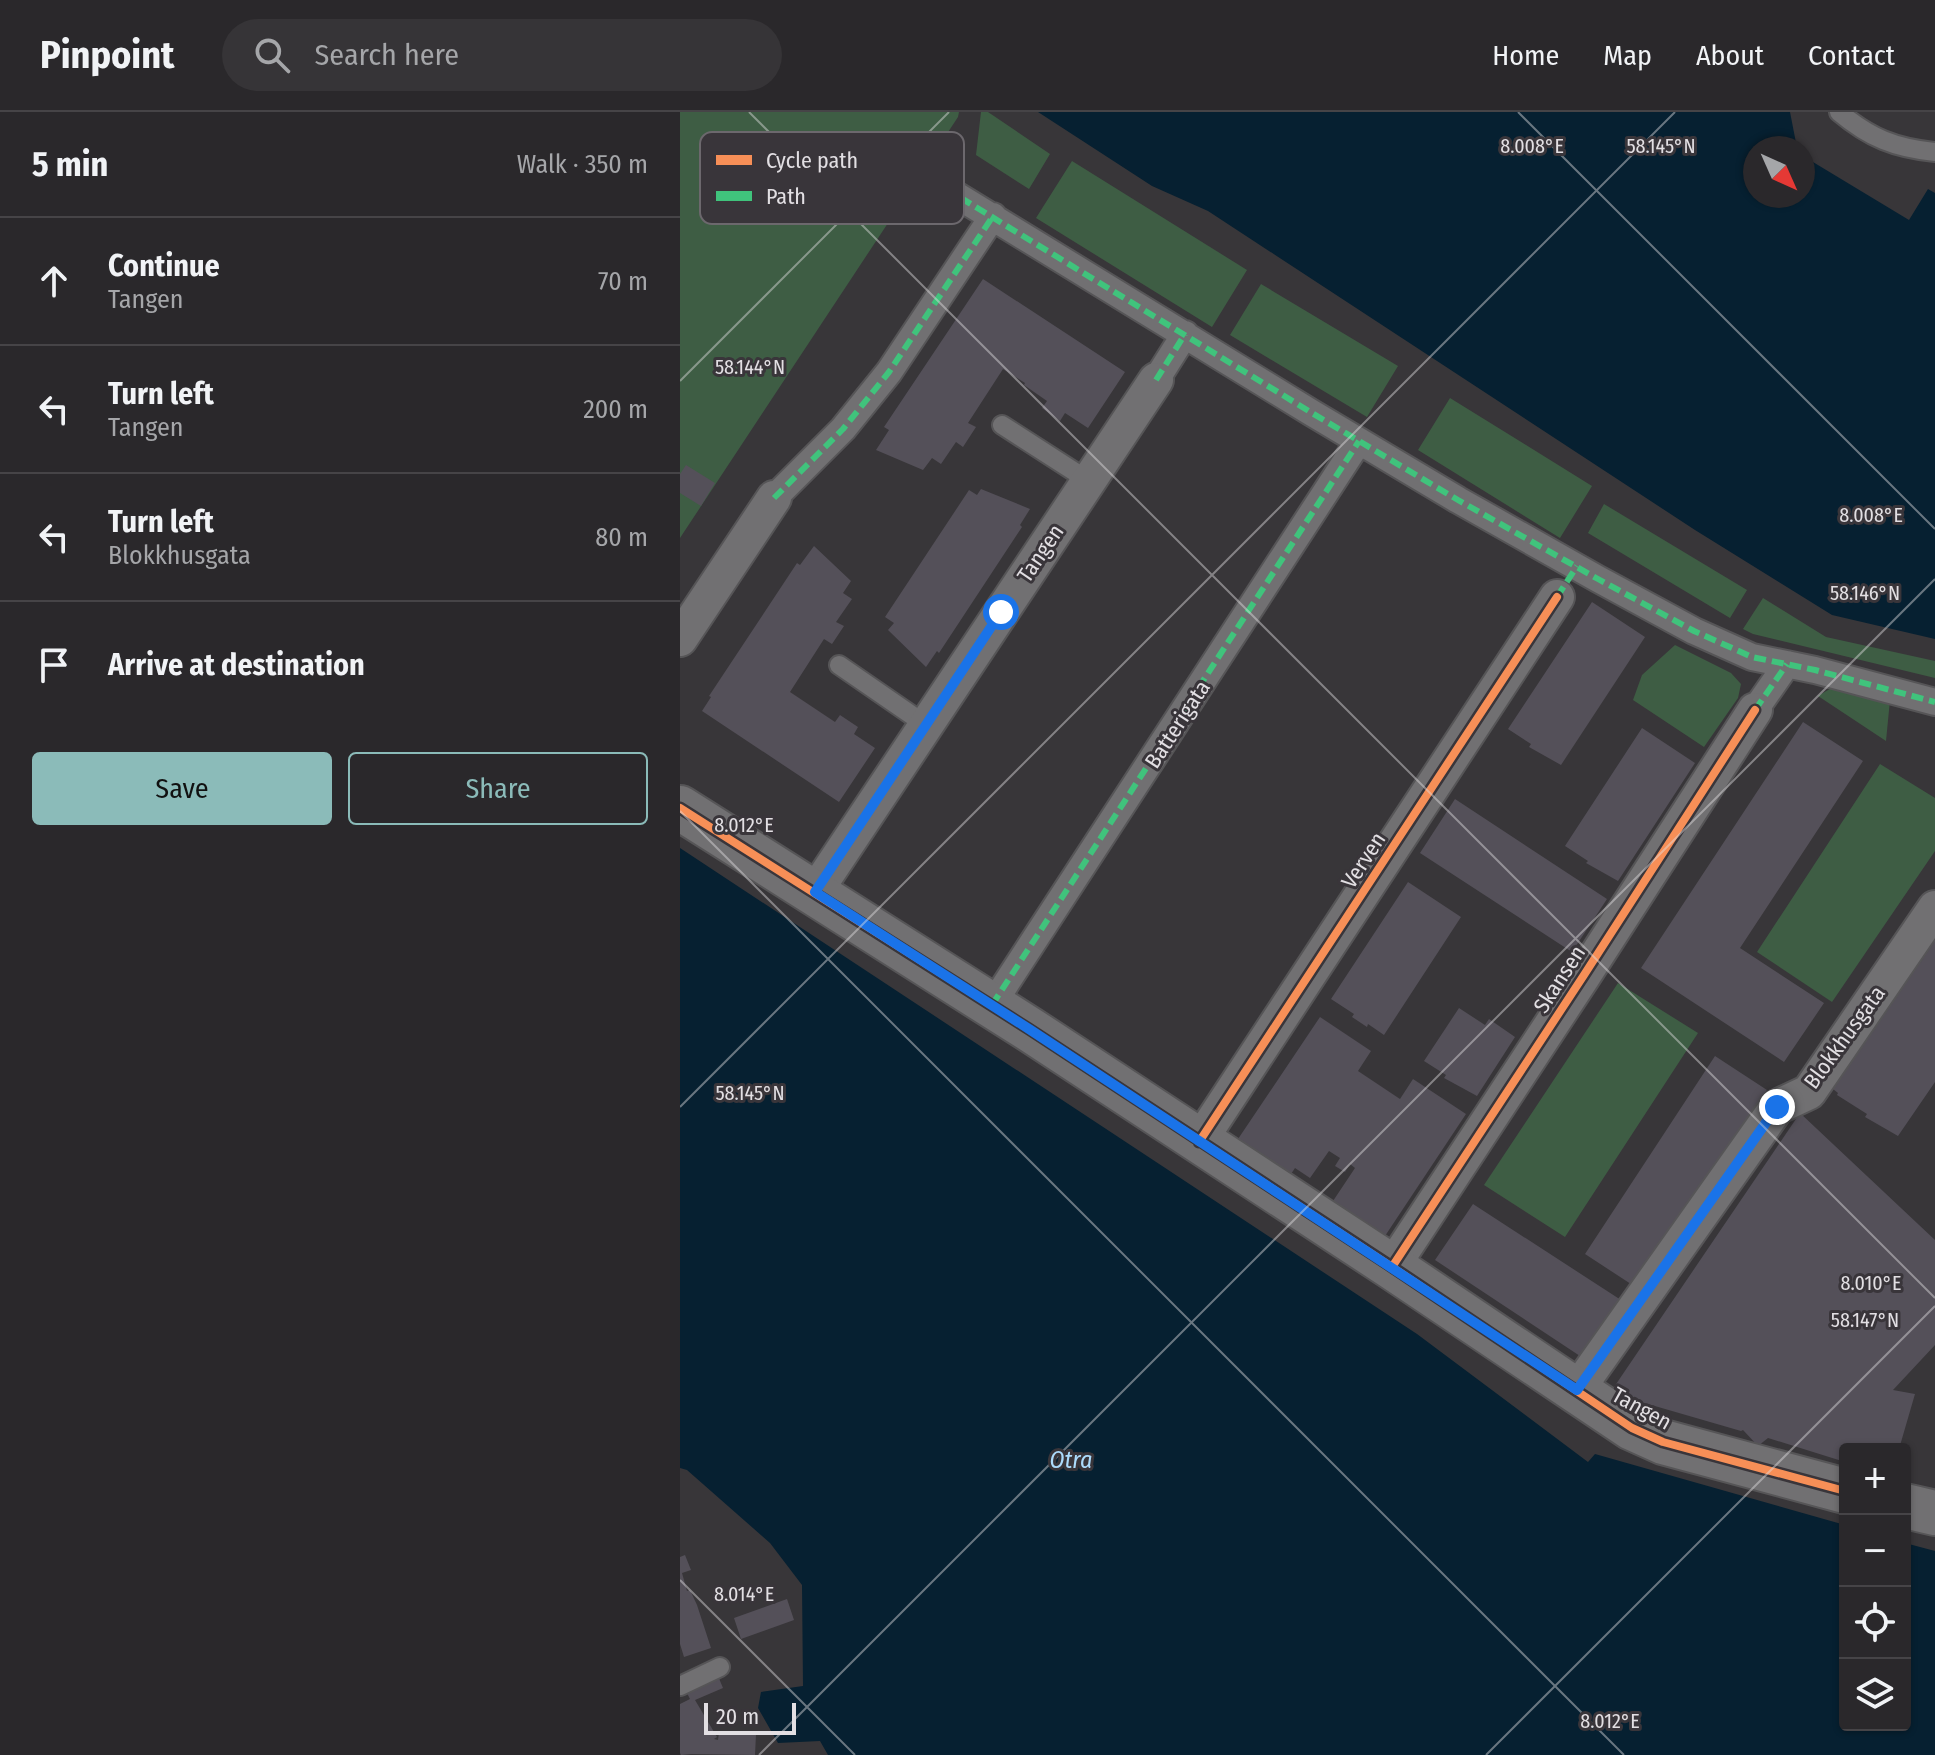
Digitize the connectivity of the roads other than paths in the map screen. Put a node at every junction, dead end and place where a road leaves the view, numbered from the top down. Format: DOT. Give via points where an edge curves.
graph roads {
  1 [pos="1839,112"];
  2 [pos="1935,152"];
  3 [pos="964,199"];
  4 [pos="993,216"];
  5 [pos="1185,334"];
  6 [pos="1156,380"];
  7 [pos="1002,425"];
  8 [pos="1359,441"];
  9 [pos="1089,481"];
  10 [pos="774,498"];
  11 [pos="1577,566"];
  12 [pos="1557,597"];
  13 [pos="680,639"];
  14 [pos="1787,664"];
  15 [pos="839,665"];
  16 [pos="1935,702"];
  17 [pos="1755,710"];
  18 [pos="926,725"];
  19 [pos="680,808"];
  20 [pos="815,892"];
  21 [pos="1935,908"];
  22 [pos="992,1005"];
  23 [pos="1199,1142"];
  24 [pos="1392,1267"];
  25 [pos="1577,1390"];
  26 [pos="1839,1489"];
  27 [pos="1911,1507"];
  28 [pos="1935,1513"];
  29 [pos="720,1667"];
  30 [pos="680,1686"];
  1 -- 2 [label="lane" via="1883,142"];
  3 -- 4 [label="street"];
  4 -- 5 [label="street"];
  4 -- 10 [label="street" via="889,372 843,429"];
  5 -- 6 [label="street, Tangen"];
  5 -- 8 [label="street"];
  6 -- 9 [label="street, Tangen"];
  7 -- 9 [label="lane"];
  8 -- 11 [label="street"];
  8 -- 22 [label="street, Batterigata"];
  9 -- 18 [label="street, Tangen"];
  10 -- 13 [label="street"];
  11 -- 12 [label="street"];
  11 -- 14 [label="street" via="1725,646"];
  12 -- 23 [label="street, Verven"];
  14 -- 16 [label="street"];
  14 -- 17 [label="street"];
  15 -- 18 [label="lane"];
  17 -- 24 [label="street, Skansen"];
  18 -- 20 [label="street, Tangen"];
  19 -- 20 [label="street, Tangen"];
  20 -- 22 [label="street, Tangen"];
  21 -- 25 [label="street, Blokkhusgata" via="1809,1092 1777,1107"];
  22 -- 23 [label="street, Tangen"];
  23 -- 24 [label="street, Tangen"];
  24 -- 25 [label="street, Tangen"];
  25 -- 26 [label="street, Tangen" via="1632,1428 1663,1442"];
  27 -- 28 [label="street"];
  29 -- 30 [label="lane"];
}
